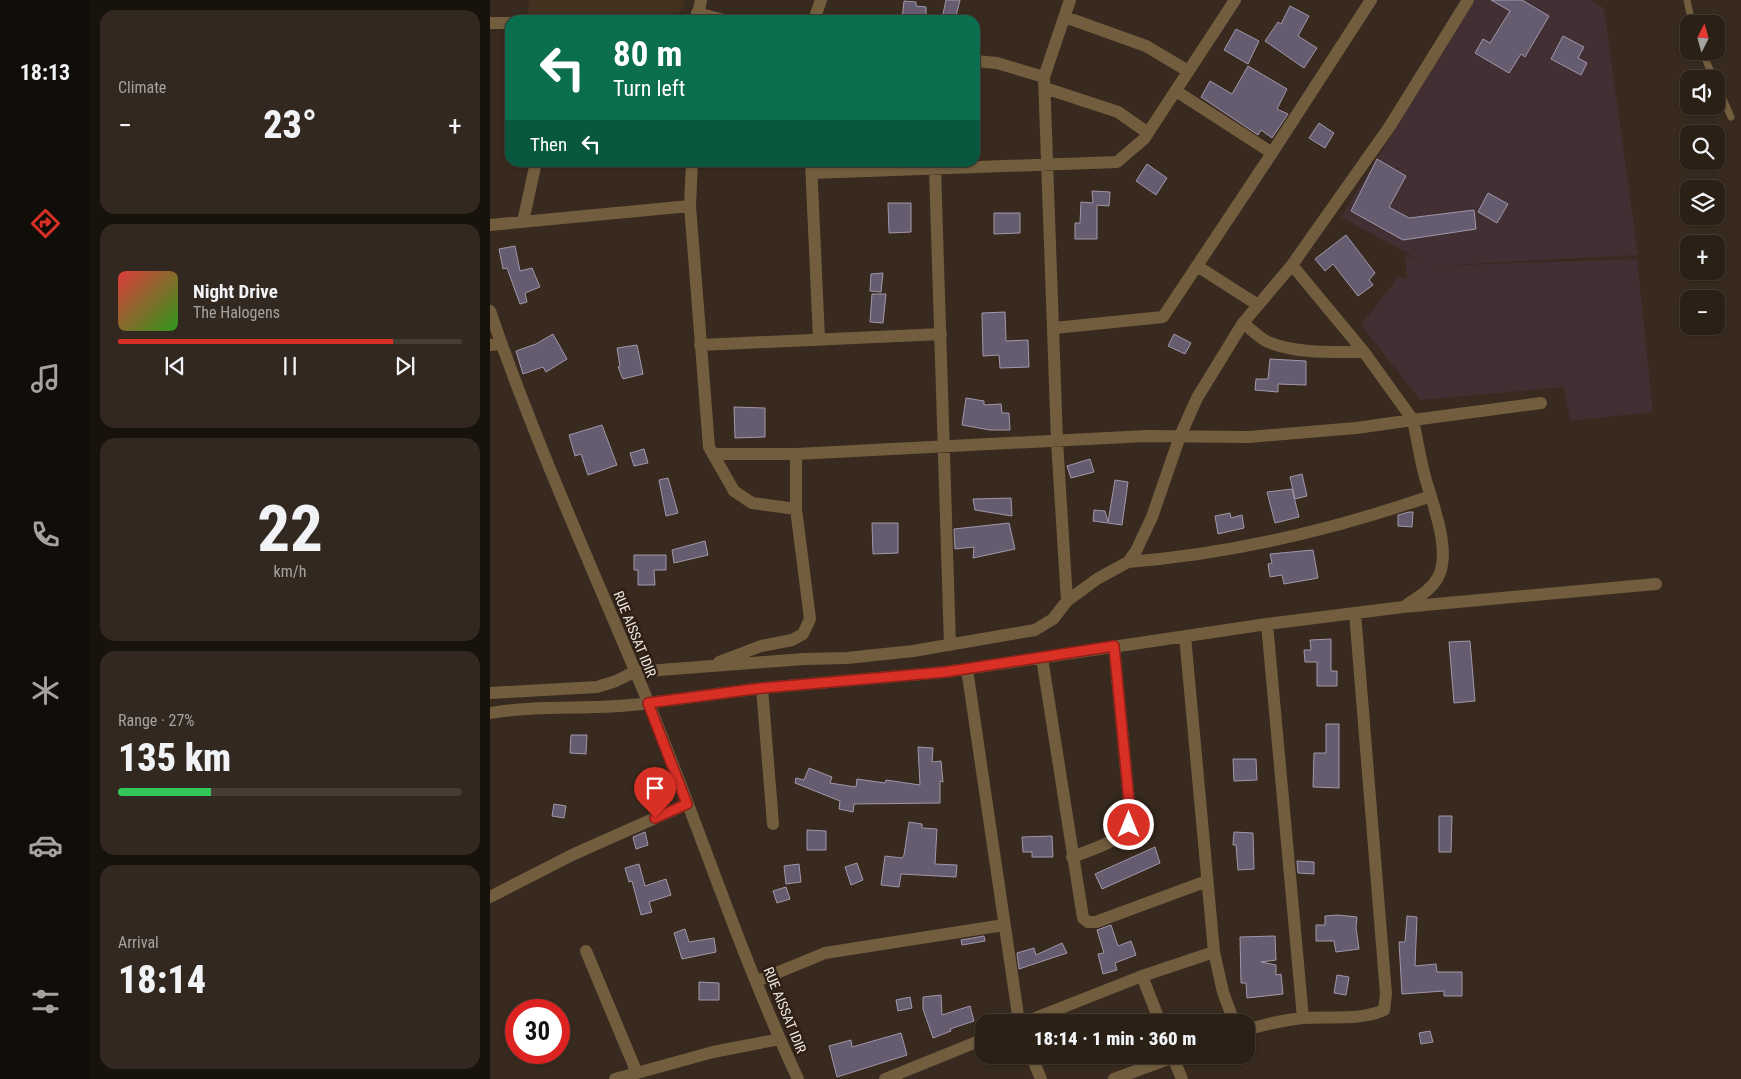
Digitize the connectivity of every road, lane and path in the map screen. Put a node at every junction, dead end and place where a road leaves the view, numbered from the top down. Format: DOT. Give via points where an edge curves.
graph roads {
  1 [pos="701,0"];
  2 [pos="821,0"];
  3 [pos="1070,0"];
  4 [pos="1235,0"];
  5 [pos="1371,0"];
  6 [pos="1468,0"];
  7 [pos="1687,0"];
  8 [pos="697,15"];
  9 [pos="816,15"];
  10 [pos="1690,15"];
  11 [pos="1065,17"];
  12 [pos="490,23"];
  13 [pos="505,23"];
  14 [pos="980,61"];
  15 [pos="1188,71"];
  16 [pos="1044,82"];
  17 [pos="1176,91"];
  18 [pos="1725,103"];
  19 [pos="1731,117"];
  20 [pos="1148,133"];
  21 [pos="1272,154"];
  22 [pos="1047,165"];
  23 [pos="535,167"];
  24 [pos="692,167"];
  25 [pos="811,168"];
  26 [pos="935,169"];
  27 [pos="690,206"];
  28 [pos="523,222"];
  29 [pos="490,225"];
  30 [pos="1292,265"];
  31 [pos="1197,266"];
  32 [pos="1258,305"];
  33 [pos="490,312"];
  34 [pos="1243,323"];
  35 [pos="1054,328"];
  36 [pos="941,334"];
  37 [pos="819,339"];
  38 [pos="496,344"];
  39 [pos="700,345"];
  40 [pos="1364,352"];
  41 [pos="1541,404"];
  42 [pos="1412,420"];
  43 [pos="1180,436"];
  44 [pos="1057,441"];
  45 [pos="944,447"];
  46 [pos="715,454"];
  47 [pos="796,454"];
  48 [pos="1431,496"];
  49 [pos="796,509"];
  50 [pos="1128,562"];
  51 [pos="1656,584"];
  52 [pos="1067,601"];
  53 [pos="1403,607"];
  54 [pos="1355,613"];
  55 [pos="1267,624"];
  56 [pos="1185,636"];
  57 [pos="950,645"];
  58 [pos="1114,646"];
  59 [pos="1042,658"];
  60 [pos="712,666"];
  61 [pos="967,669"];
  62 [pos="634,672"];
  63 [pos="762,688"];
  64 [pos="490,693"];
  65 [pos="648,703"];
  66 [pos="490,712"];
  67 [pos="687,804"];
  68 [pos="773,824"];
  69 [pos="1072,857"];
  70 [pos="1207,881"];
  71 [pos="490,897"];
  72 [pos="1004,924"];
  73 [pos="586,951"];
  74 [pos="1214,952"];
  75 [pos="1142,976"];
  76 [pos="757,981"];
  77 [pos="1018,1014"];
  78 [pos="1045,1014"];
  79 [pos="1157,1014"];
  80 [pos="1231,1014"];
  81 [pos="1303,1018"];
  82 [pos="1255,1027"];
  83 [pos="780,1039"];
  84 [pos="975,1043"];
  85 [pos="1035,1064"];
  86 [pos="1153,1064"];
  87 [pos="1177,1064"];
  88 [pos="637,1073"];
  89 [pos="615,1079"];
  90 [pos="798,1079"];
  91 [pos="885,1079"];
  92 [pos="1041,1079"];
  93 [pos="1114,1079"];
  94 [pos="1182,1079"];
  1 -- 8 [label="street"];
  2 -- 9 [label="street"];
  3 -- 11 [label="street"];
  4 -- 15 [label="street"];
  5 -- 21 [label="street"];
  6 -- 30 [label="street" via="1390,126"];
  7 -- 10 [label="lane"];
  11 -- 15 [label="street" via="1146,46"];
  11 -- 16 [label="street"];
  12 -- 13 [label="street"];
  14 -- 16 [label="street" via="997,63"];
  15 -- 17 [label="street"];
  16 -- 20 [label="street" via="1118,112"];
  16 -- 22 [label="street"];
  17 -- 20 [label="street"];
  17 -- 21 [label="street"];
  18 -- 19 [label="lane"];
  20 -- 22 [label="street" via="1117,162"];
  21 -- 31 [label="street"];
  22 -- 26 [label="street"];
  22 -- 35 [label="street"];
  23 -- 28 [label="street"];
  24 -- 27 [label="street"];
  25 -- 26 [label="street"];
  25 -- 37 [label="street"];
  26 -- 36 [label="street"];
  27 -- 28 [label="street"];
  27 -- 39 [label="street"];
  28 -- 29 [label="street"];
  30 -- 32 [label="street"];
  30 -- 40 [label="street"];
  31 -- 32 [label="street"];
  31 -- 35 [label="street" via="1163,318"];
  32 -- 34 [label="street"];
  33 -- 38 [label="street, RUE AISSAT IDIR"];
  34 -- 40 [label="street" via="1266,342 1318,352"];
  34 -- 43 [label="street" via="1197,398"];
  35 -- 44 [label="street"];
  36 -- 37 [label="street"];
  36 -- 45 [label="street"];
  37 -- 39 [label="street"];
  38 -- 62 [label="street, RUE AISSAT IDIR"];
  39 -- 46 [label="street" via="709,447"];
  40 -- 42 [label="street"];
  41 -- 42 [label="street"];
  42 -- 43 [label="street" via="1249,437"];
  42 -- 48 [label="street"];
  43 -- 44 [label="street"];
  43 -- 50 [label="street" via="1152,517"];
  44 -- 45 [label="street"];
  44 -- 52 [label="street"];
  45 -- 47 [label="street"];
  45 -- 57 [label="street"];
  46 -- 47 [label="street"];
  46 -- 49 [label="street" via="734,491 752,503"];
  47 -- 49 [label="street"];
  48 -- 50 [label="street" via="1334,527 1263,544"];
  48 -- 53 [label="street" via="1442,540 1438,578 1426,592"];
  49 -- 60 [label="street" via="810,619 803,634 792,640 734,655"];
  50 -- 52 [label="street"];
  51 -- 53 [label="street"];
  52 -- 57 [label="street" via="1053,619 1035,630"];
  53 -- 54 [label="street"];
  54 -- 55 [label="street"];
  54 -- 81 [label="street" via="1386,1002 1384,1010 1376,1014"];
  55 -- 56 [label="street"];
  55 -- 81 [label="street"];
  56 -- 58 [label="street"];
  56 -- 70 [label="street"];
  57 -- 60 [label="street" via="847,658"];
  58 -- 59 [label="street"];
  58 -- 69 [label="street" via="1129,825 1124,833 1110,841"];
  59 -- 61 [label="street"];
  59 -- 69 [label="street"];
  60 -- 62 [label="street"];
  61 -- 63 [label="street"];
  61 -- 72 [label="street"];
  62 -- 64 [label="street" via="597,687"];
  62 -- 65 [label="street, RUE AISSAT IDIR"];
  63 -- 65 [label="street"];
  63 -- 68 [label="street"];
  65 -- 66 [label="street" via="618,707 514,708"];
  65 -- 67 [label="street, RUE AISSAT IDIR"];
  67 -- 71 [label="street" via="574,854"];
  67 -- 76 [label="street, RUE AISSAT IDIR"];
  69 -- 70 [label="street" via="1080,912 1088,922 1104,920"];
  70 -- 74 [label="street"];
  72 -- 76 [label="street" via="825,953"];
  72 -- 77 [label="street"];
  73 -- 88 [label="street"];
  74 -- 75 [label="street"];
  74 -- 80 [label="street"];
  75 -- 78 [label="street"];
  75 -- 79 [label="street"];
  76 -- 83 [label="street, RUE AISSAT IDIR"];
  81 -- 82 [label="street"];
  83 -- 88 [label="street" via="712,1052"];
  83 -- 90 [label="street, RUE AISSAT IDIR"];
  84 -- 91 [label="street"];
  85 -- 92 [label="street"];
  86 -- 93 [label="street"];
  87 -- 94 [label="street"];
  88 -- 89 [label="street"];
}
